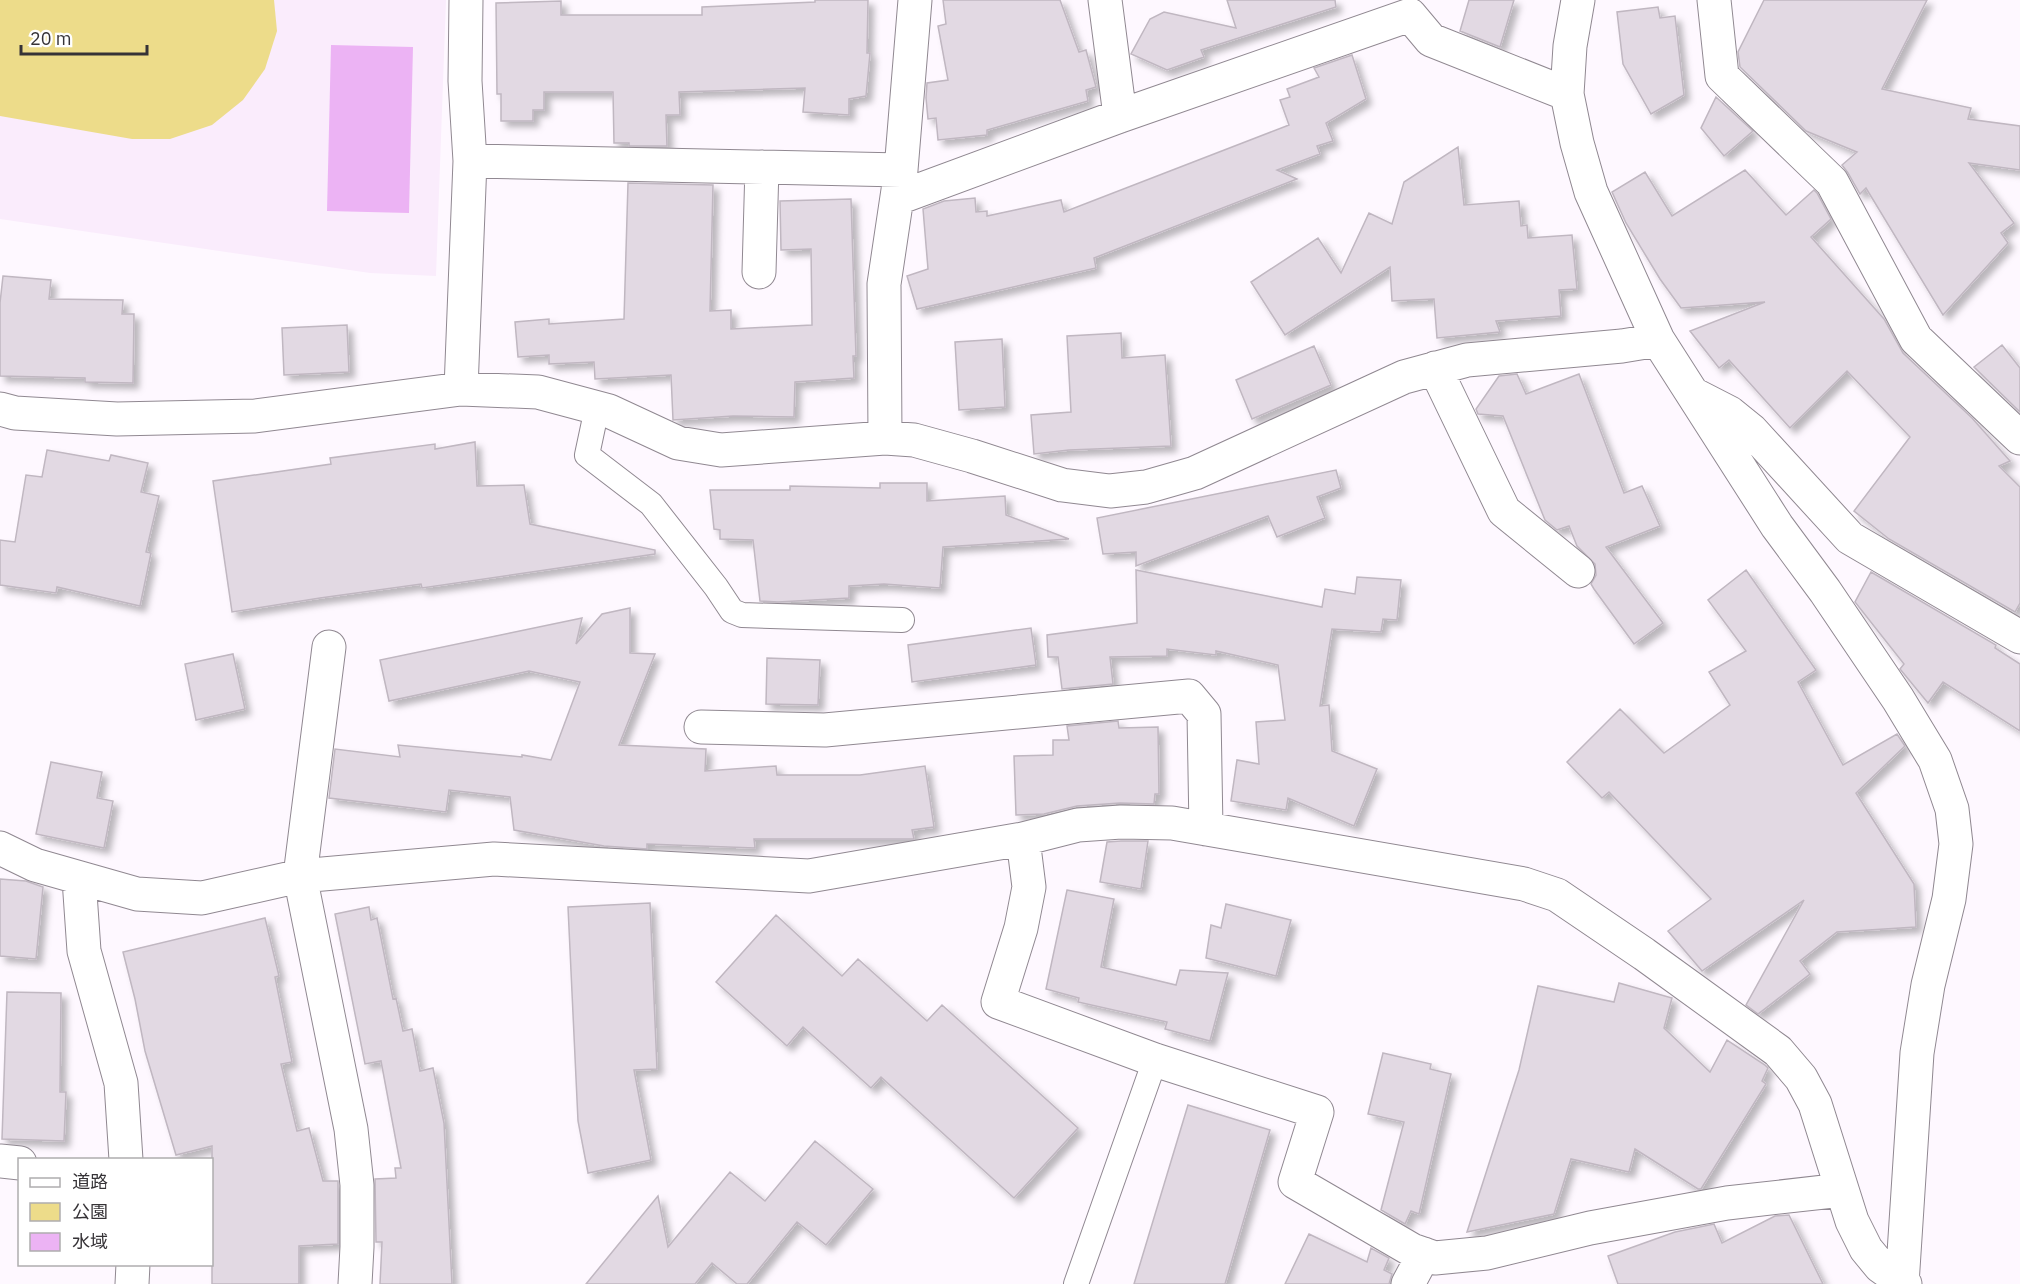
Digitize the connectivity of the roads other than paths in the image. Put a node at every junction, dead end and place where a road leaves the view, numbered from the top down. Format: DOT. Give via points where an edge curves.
graph roads {
  1 [pos="466,0"];
  2 [pos="915,0"];
  3 [pos="1106,0"];
  4 [pos="1578,0"];
  5 [pos="1714,0"];
  6 [pos="1406,8"];
  7 [pos="1567,94"];
  8 [pos="1120,116"];
  9 [pos="470,161"];
  10 [pos="762,167"];
  11 [pos="899,184"];
  12 [pos="759,272"];
  13 [pos="1658,340"];
  14 [pos="1435,368"];
  15 [pos="460,389"];
  16 [pos="1695,395"];
  17 [pos="597,408"];
  18 [pos="0,409"];
  19 [pos="885,438"];
  20 [pos="2020,438"];
  21 [pos="1578,571"];
  22 [pos="902,620"];
  23 [pos="2020,637"];
  24 [pos="328,647"];
  25 [pos="701,727"];
  26 [pos="1206,830"];
  27 [pos="1023,839"];
  28 [pos="0,849"];
  29 [pos="300,876"];
  30 [pos="79,879"];
  31 [pos="1155,1060"];
  32 [pos="126,1158"];
  33 [pos="0,1161"];
  34 [pos="18,1162"];
  35 [pos="1842,1190"];
  36 [pos="1424,1254"];
  37 [pos="133,1266"];
  38 [pos="132,1284"];
  39 [pos="355,1284"];
  40 [pos="1076,1284"];
  41 [pos="1408,1284"];
  42 [pos="1903,1284"];
  1 -- 9 [label="street" via="465,81"];
  2 -- 11 [label="street"];
  3 -- 8 [label="street"];
  4 -- 7 [label="street"];
  5 -- 20 [label="street" via="1722,76 1832,182 1916,339"];
  6 -- 7 [label="street" via="1431,40"];
  6 -- 8 [label="street"];
  7 -- 13 [label="street" via="1591,192"];
  8 -- 11 [label="street"];
  9 -- 10 [label="street"];
  9 -- 15 [label="street"];
  10 -- 11 [label="street"];
  10 -- 12 [label="street"];
  11 -- 19 [label="street" via="884,284"];
  13 -- 14 [label="street" via="1467,360"];
  13 -- 16 [label="street"];
  14 -- 19 [label="street" via="1404,377 1195,473 1146,487 1110,491 1062,485 914,440"];
  14 -- 21 [label="street" via="1504,511"];
  15 -- 17 [label="street" via="538,392"];
  15 -- 18 [label="street" via="255,416 117,419"];
  16 -- 23 [label="street" via="1730,413 1751,430 1850,538"];
  16 -- 42 [label="street" via="1777,526 1898,699 1935,760 1952,809 1956,844 1949,898 1917,1053"];
  17 -- 19 [label="street" via="678,443 721,450"];
  17 -- 22 [label="lane" via="587,454 651,504 732,611 742,615"];
  24 -- 29 [label="street"];
  25 -- 26 [label="street" via="825,730 1190,696 1204,714"];
  26 -- 27 [label="street" via="1172,823 1121,822 1078,825"];
  26 -- 35 [label="street" via="1524,884 1557,895 1778,1051 1801,1078 1815,1104"];
  27 -- 29 [label="street" via="809,876 494,859"];
  27 -- 31 [label="street" via="1029,887 998,1002"];
  28 -- 30 [label="street"];
  29 -- 30 [label="street" via="202,898 137,894"];
  29 -- 39 [label="street" via="351,1129 357,1185"];
  30 -- 32 [label="street" via="84,951 121,1083"];
  31 -- 36 [label="street" via="1317,1112 1295,1182"];
  31 -- 40 [label="lane"];
  33 -- 34 [label="street"];
  35 -- 36 [label="street" via="1705,1207 1590,1228 1487,1253 1435,1258"];
  35 -- 42 [label="street" via="1866,1249"];
  36 -- 41 [label="street"];
  37 -- 38 [label="street"];
}
